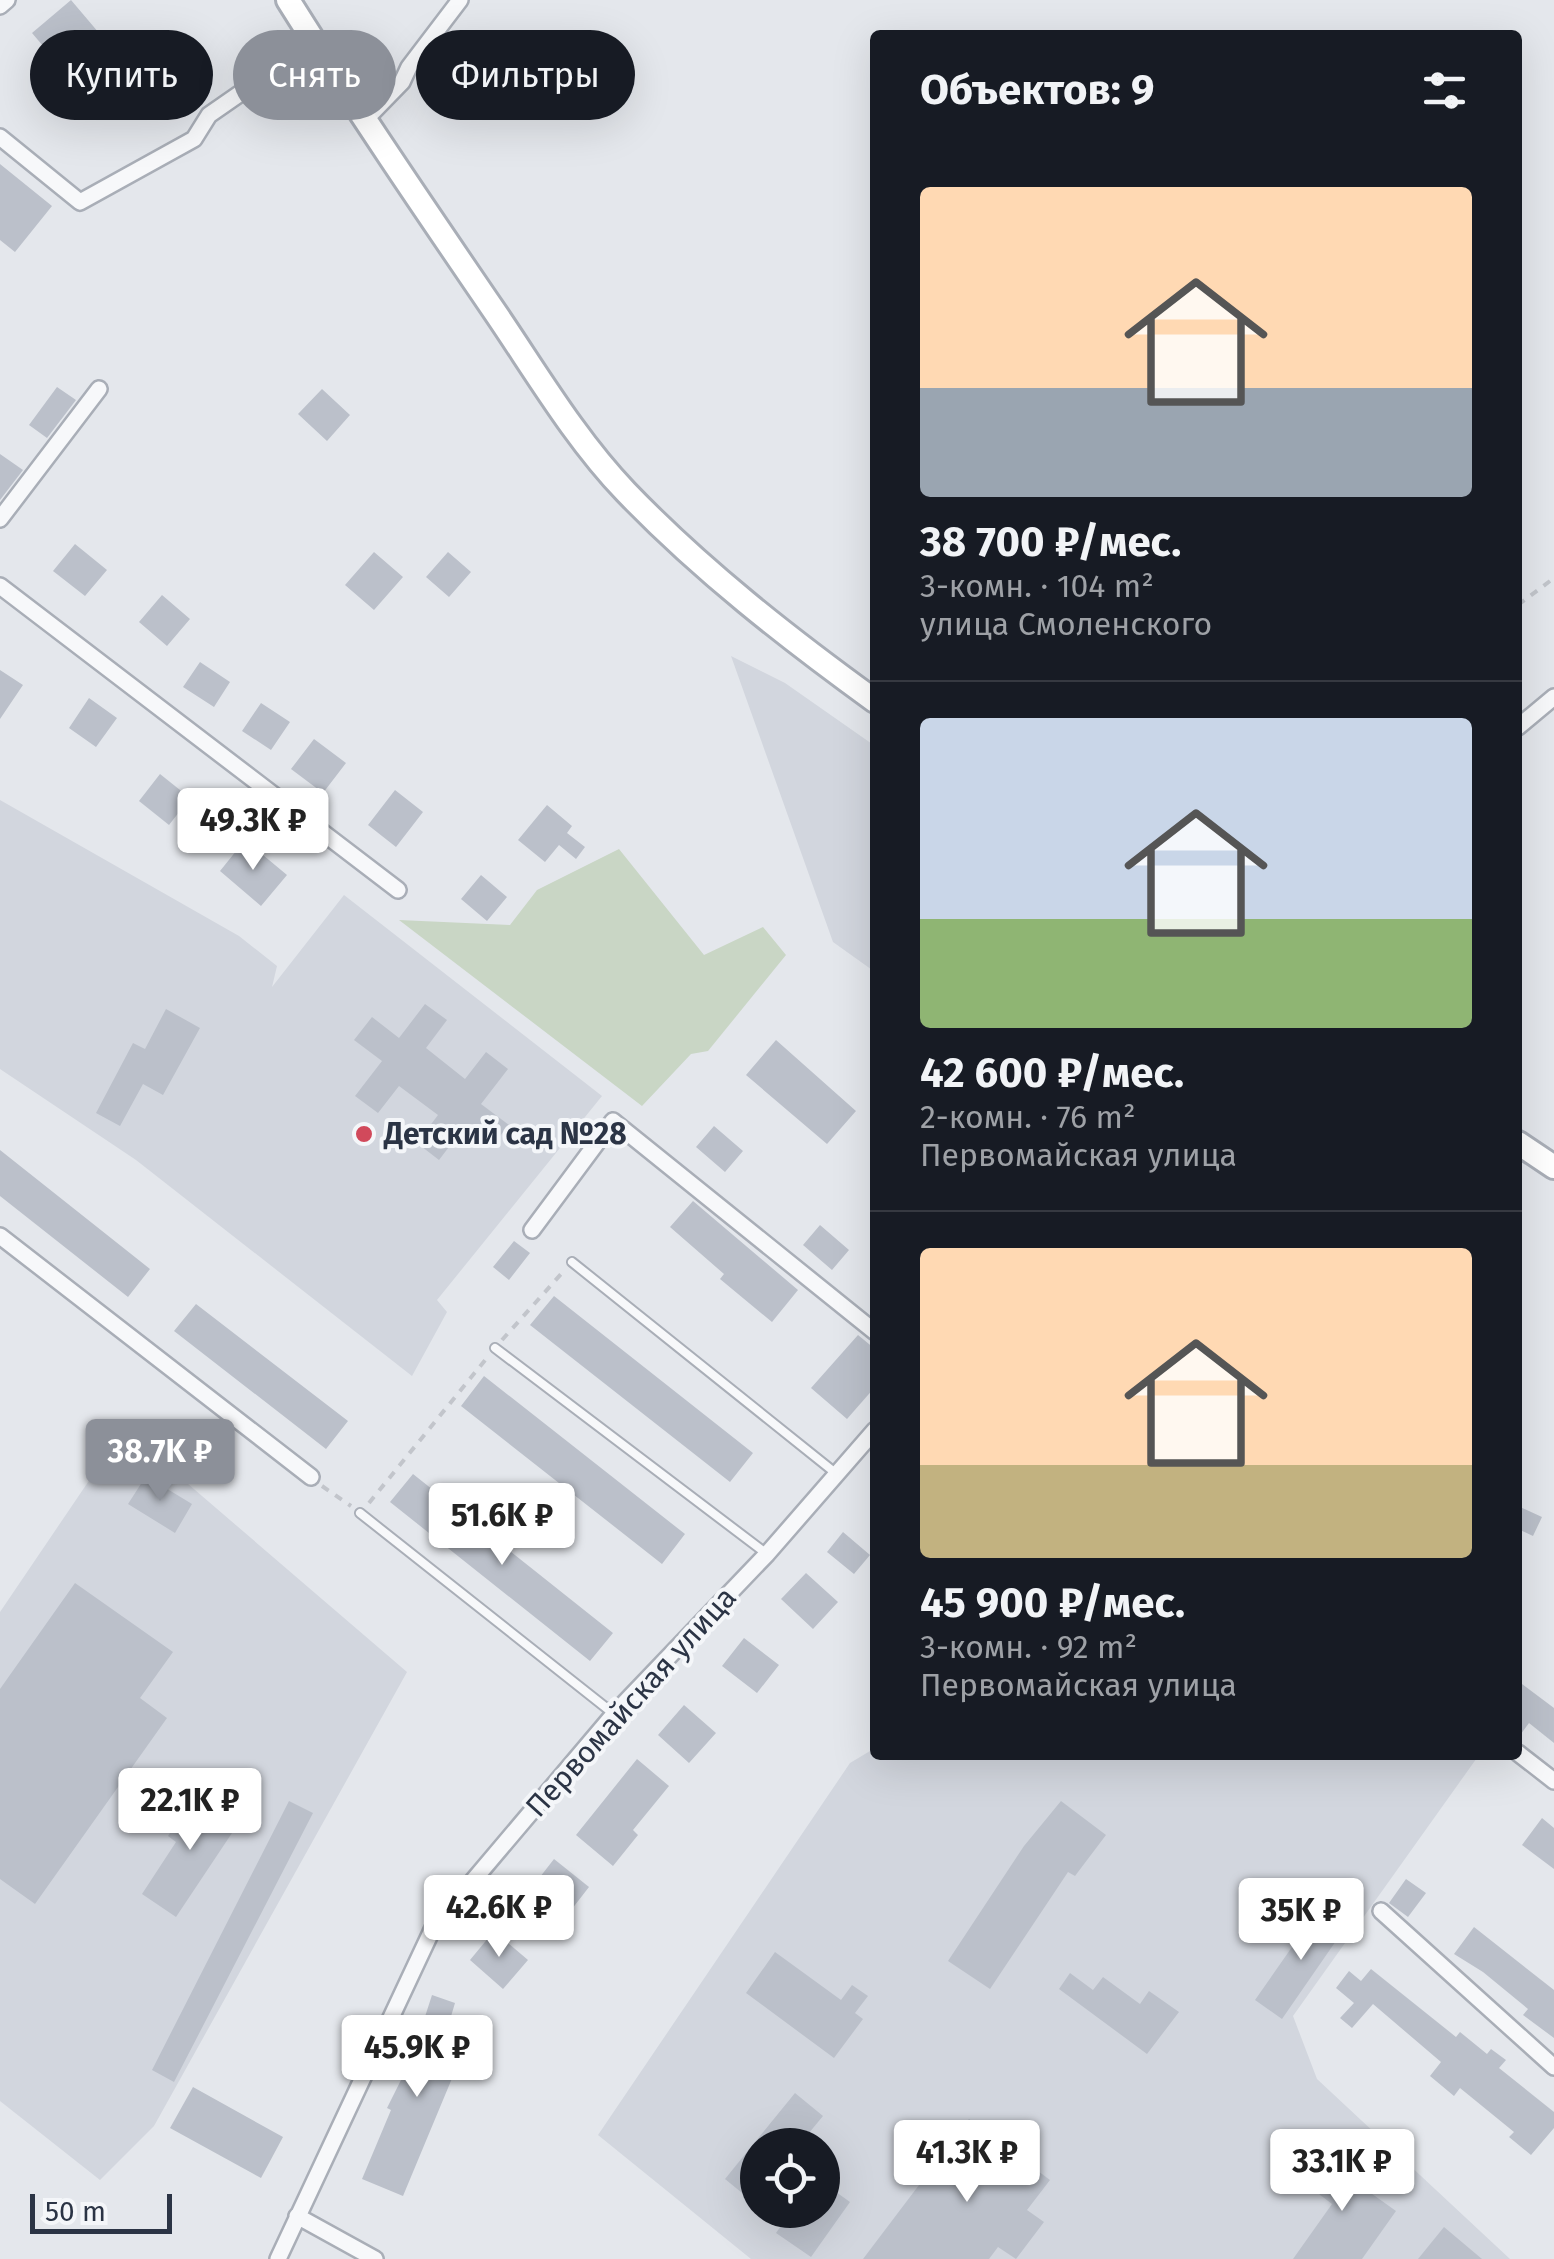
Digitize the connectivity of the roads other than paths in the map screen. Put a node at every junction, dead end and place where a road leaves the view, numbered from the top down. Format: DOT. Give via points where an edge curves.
graph roads {
  1 [pos="7,0"];
  2 [pos="288,0"];
  3 [pos="460,0"];
  4 [pos="0,6"];
  5 [pos="307,30"];
  6 [pos="396,88"];
  7 [pos="233,98"];
  8 [pos="365,120"];
  9 [pos="0,137"];
  10 [pos="99,389"];
  11 [pos="0,519"];
  12 [pos="0,586"];
  13 [pos="870,697"];
  14 [pos="1554,697"];
  15 [pos="1522,724"];
  16 [pos="398,890"];
  17 [pos="1522,1144"];
  18 [pos="1549,1156"];
  19 [pos="532,1230"];
  20 [pos="0,1236"];
  21 [pos="572,1262"];
  22 [pos="870,1328"];
  23 [pos="495,1348"];
  24 [pos="870,1436"];
  25 [pos="838,1475"];
  26 [pos="310,1478"];
  27 [pos="360,1513"];
  28 [pos="767,1554"];
  29 [pos="614,1714"];
  30 [pos="1522,1756"];
  31 [pos="1554,1782"];
  32 [pos="1381,1911"];
  33 [pos="1554,2067"];
  34 [pos="297,2216"];
  35 [pos="278,2259"];
  36 [pos="375,2259"];
  1 -- 4 [label="street"];
  2 -- 5 [label="main road"];
  3 -- 6 [label="street"];
  7 -- 9 [label="street" via="209,115 194,139 80,202"];
  8 -- 13 [label="main road" via="559,406 624,490 714,574"];
  10 -- 11 [label="street"];
  12 -- 16 [label="street"];
  14 -- 15 [label="street"];
  17 -- 18 [label="main road"];
  19 -- 22 [label="street" via="613,1120"];
  20 -- 26 [label="street"];
  21 -- 25 [label="lane"];
  23 -- 28 [label="lane"];
  24 -- 25 [label="street, Первомайская улица"];
  25 -- 28 [label="street, Первомайская улица"];
  27 -- 29 [label="lane"];
  28 -- 29 [label="street, Первомайская улица"];
  29 -- 34 [label="street, Первомайская улица" via="433,1928"];
  30 -- 31 [label="street"];
  32 -- 33 [label="street"];
  34 -- 35 [label="street, Первомайская улица"];
  34 -- 36 [label="street"];
}
